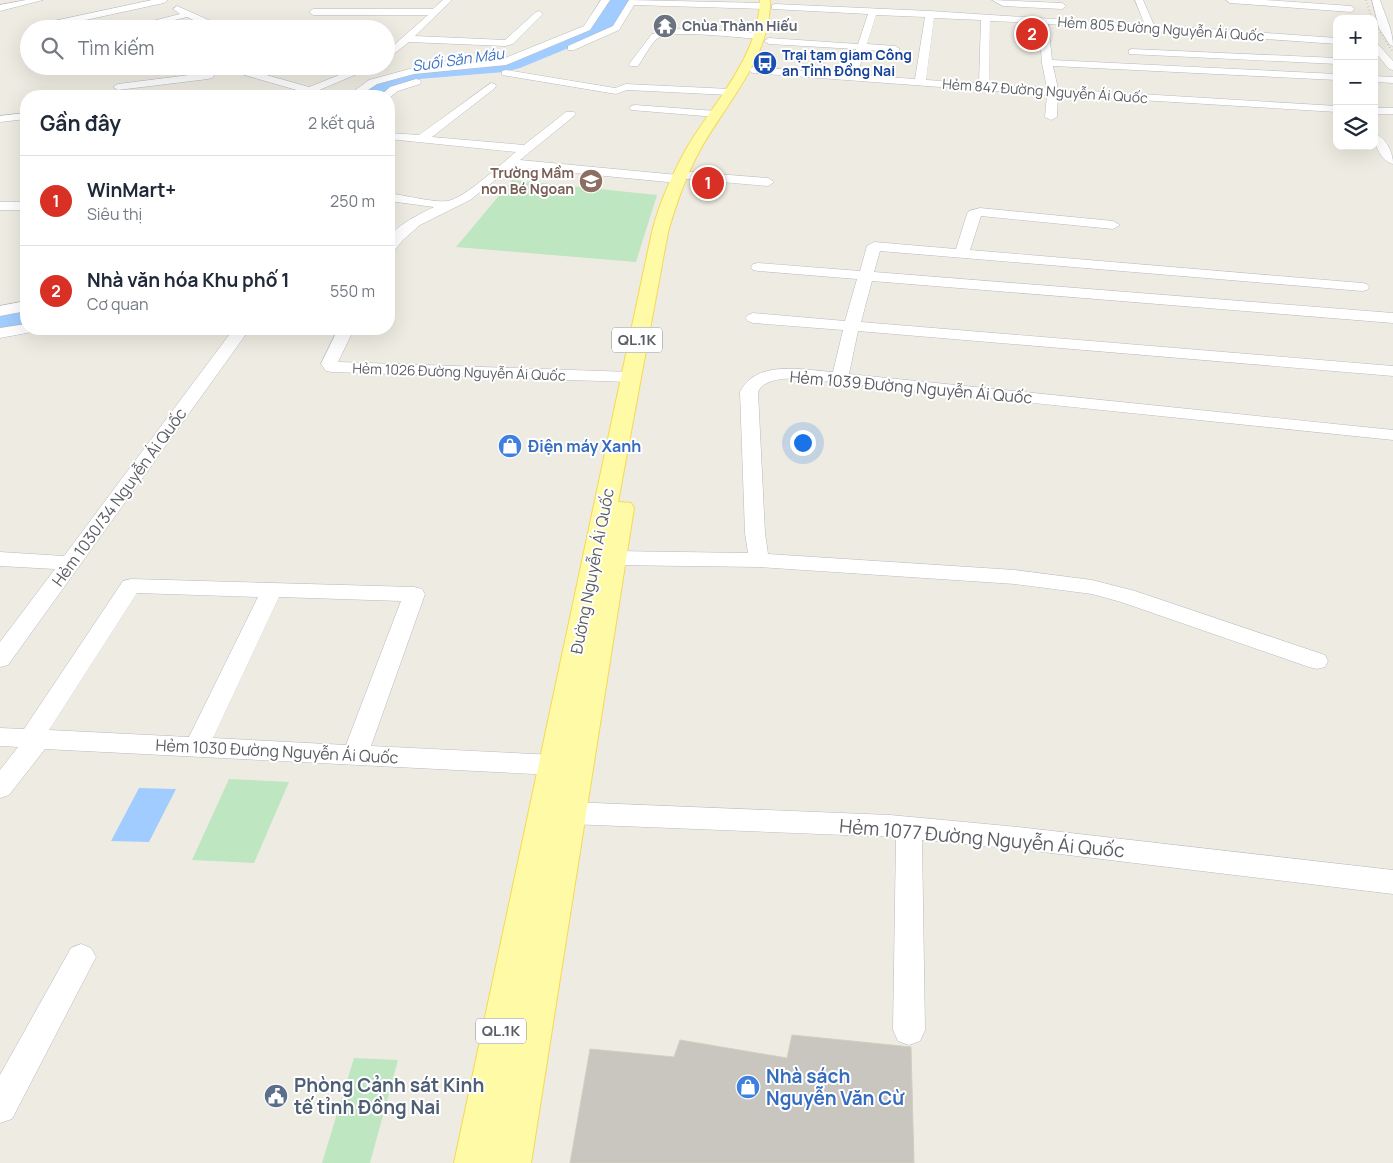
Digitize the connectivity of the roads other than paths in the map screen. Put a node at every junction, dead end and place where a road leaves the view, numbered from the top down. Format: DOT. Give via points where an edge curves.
graph roads {
  1 [pos="39,0"];
  2 [pos="164,0"];
  3 [pos="326,0"];
  4 [pos="448,0"];
  5 [pos="606,0"];
  6 [pos="996,0"];
  7 [pos="1138,0"];
  8 [pos="1230,0"];
  9 [pos="1376,0"];
  10 [pos="632,1"];
  11 [pos="770,3"];
  12 [pos="1061,3"];
  13 [pos="1350,4"];
  14 [pos="0,8"];
  15 [pos="313,12"];
  16 [pos="435,12"];
  17 [pos="873,12"];
  18 [pos="189,14"];
  19 [pos="538,14"];
  20 [pos="930,14"];
  21 [pos="986,18"];
  22 [pos="72,20"];
  23 [pos="163,20"];
  24 [pos="202,20"];
  25 [pos="304,20"];
  26 [pos="1042,21"];
  27 [pos="1065,22"];
  28 [pos="710,24"];
  29 [pos="1151,28"];
  30 [pos="1389,28"];
  31 [pos="759,31"];
  32 [pos="408,39"];
  33 [pos="1333,40"];
  34 [pos="1393,43"];
  35 [pos="861,46"];
  36 [pos="894,49"];
  37 [pos="1378,49"];
  38 [pos="395,50"];
  39 [pos="565,51"];
  40 [pos="1124,52"];
  41 [pos="1333,61"];
  42 [pos="1046,63"];
  43 [pos="1378,63"];
  44 [pos="634,64"];
  45 [pos="531,65"];
  46 [pos="1392,65"];
  47 [pos="548,69"];
  48 [pos="753,70"];
  49 [pos="506,73"];
  50 [pos="209,75"];
  51 [pos="254,75"];
  52 [pos="349,75"];
  53 [pos="532,77"];
  54 [pos="1333,77"];
  55 [pos="851,78"];
  56 [pos="1378,79"];
  57 [pos="1393,80"];
  58 [pos="920,82"];
  59 [pos="491,86"];
  60 [pos="118,87"];
  61 [pos="984,87"];
  62 [pos="307,90"];
  63 [pos="312,90"];
  64 [pos="361,90"];
  65 [pos="393,90"];
  66 [pos="730,92"];
  67 [pos="1053,92"];
  68 [pos="635,108"];
  69 [pos="1333,109"];
  70 [pos="1378,110"];
  71 [pos="1393,111"];
  72 [pos="570,114"];
  73 [pos="716,114"];
  74 [pos="1051,116"];
  75 [pos="20,117"];
  76 [pos="0,119"];
  77 [pos="395,137"];
  78 [pos="420,140"];
  79 [pos="1378,142"];
  80 [pos="525,149"];
  81 [pos="1393,160"];
  82 [pos="509,163"];
  83 [pos="684,178"];
  84 [pos="768,182"];
  85 [pos="395,198"];
  86 [pos="447,205"];
  87 [pos="0,206"];
  88 [pos="20,206"];
  89 [pos="1113,225"];
  90 [pos="395,241"];
  91 [pos="962,253"];
  92 [pos="758,267"];
  93 [pos="865,276"];
  94 [pos="1362,287"];
  95 [pos="20,307"];
  96 [pos="0,311"];
  97 [pos="753,318"];
  98 [pos="1393,318"];
  99 [pos="852,325"];
  100 [pos="20,329"];
  101 [pos="0,333"];
  102 [pos="237,335"];
  103 [pos="343,335"];
  104 [pos="1393,372"];
  105 [pos="630,377"];
  106 [pos="840,378"];
  107 [pos="1393,435"];
  108 [pos="612,514"];
  109 [pos="613,558"];
  110 [pos="0,559"];
  111 [pos="759,560"];
  112 [pos="70,562"];
  113 [pos="272,590"];
  114 [pos="0,659"];
  115 [pos="1317,661"];
  116 [pos="0,738"];
  117 [pos="34,739"];
  118 [pos="196,747"];
  119 [pos="355,755"];
  120 [pos="565,765"];
  121 [pos="0,788"];
  122 [pos="557,812"];
  123 [pos="909,828"];
  124 [pos="545,876"];
  125 [pos="1393,882"];
  126 [pos="81,958"];
  127 [pos="909,1030"];
  128 [pos="0,1107"];
  129 [pos="475,1163"];
  130 [pos="510,1163"];
  1 -- 14 [label="street"];
  2 -- 18 [label="street"];
  2 -- 22 [label="street"];
  3 -- 15 [label="street"];
  4 -- 16 [label="street"];
  5 -- 64 [label="street" via="586,28 502,63 412,71 373,82"];
  6 -- 12 [label="street" via="1003,3"];
  7 -- 29 [label="street" via="1151,18"];
  8 -- 13 [label="street"];
  9 -- 30 [label="street"];
  10 -- 11 [label="street, Hẻm 805 Đường Nguyễn Ái Quốc"];
  10 -- 39 [label="street" via="616,28"];
  11 -- 17 [label="street, Hẻm 805 Đường Nguyễn Ái Quốc"];
  11 -- 31 [label="main road, Đường Nguyễn Ái Quốc / QL.1K" via="776,20"];
  12 -- 27 [label="street"];
  15 -- 16 [label="street"];
  15 -- 25 [label="street"];
  16 -- 32 [label="street"];
  17 -- 20 [label="street, Hẻm 805 Đường Nguyễn Ái Quốc"];
  17 -- 35 [label="street" via="863,26"];
  18 -- 23 [label="street"];
  18 -- 24 [label="street"];
  19 -- 32 [label="street" via="510,42 505,43"];
  20 -- 21 [label="street, Hẻm 805 Đường Nguyễn Ái Quốc"];
  20 -- 58 [label="street"];
  21 -- 26 [label="street, Hẻm 805 Đường Nguyễn Ái Quốc"];
  21 -- 61 [label="street"];
  26 -- 27 [label="street, Hẻm 805 Đường Nguyễn Ái Quốc"];
  26 -- 42 [label="street" via="1051,48"];
  27 -- 29 [label="street, Hẻm 805 Đường Nguyễn Ái Quốc"];
  28 -- 31 [label="street"];
  29 -- 33 [label="street, Hẻm 805 Đường Nguyễn Ái Quốc"];
  30 -- 34 [label="street"];
  31 -- 35 [label="street"];
  31 -- 44 [label="street" via="660,34"];
  31 -- 48 [label="main road, Đường Nguyễn Ái Quốc / QL.1K"];
  31 -- 66 [label="main road, Đường Nguyễn Ái Quốc / QL.1K"];
  32 -- 38 [label="street"];
  35 -- 36 [label="street"];
  35 -- 55 [label="street"];
  37 -- 46 [label="street"];
  40 -- 41 [label="street"];
  42 -- 54 [label="street"];
  42 -- 67 [label="street"];
  43 -- 46 [label="street"];
  45 -- 49 [label="street"];
  47 -- 53 [label="street"];
  48 -- 55 [label="street, Hẻm 847 Đường Nguyễn Ái Quốc"];
  48 -- 83 [label="main road, Đường Nguyễn Ái Quốc / QL.1K"];
  49 -- 53 [label="street"];
  49 -- 65 [label="street" via="421,80"];
  50 -- 60 [label="street"];
  51 -- 62 [label="street"];
  52 -- 63 [label="street"];
  53 -- 66 [label="street" via="616,91 626,87"];
  55 -- 58 [label="street, Hẻm 847 Đường Nguyễn Ái Quốc"];
  56 -- 57 [label="street"];
  58 -- 61 [label="street, Hẻm 847 Đường Nguyễn Ái Quốc"];
  59 -- 78 [label="street"];
  61 -- 67 [label="street, Hẻm 847 Đường Nguyễn Ái Quốc"];
  66 -- 73 [label="main road, Đường Nguyễn Ái Quốc / QL.1K"];
  67 -- 69 [label="street, Hẻm 847 Đường Nguyễn Ái Quốc"];
  67 -- 74 [label="street"];
  68 -- 73 [label="street"];
  70 -- 71 [label="street"];
  72 -- 80 [label="street"];
  73 -- 83 [label="main road, Đường Nguyễn Ái Quốc / QL.1K"];
  75 -- 76 [label="street"];
  77 -- 78 [label="street"];
  78 -- 80 [label="street"];
  79 -- 81 [label="street"];
  80 -- 82 [label="street"];
  82 -- 83 [label="street"];
  82 -- 86 [label="street" via="472,192"];
  83 -- 84 [label="street"];
  83 -- 105 [label="main road, Đường Nguyễn Ái Quốc / QL.1K" via="660,232"];
  83 -- 108 [label="main road, Đường Nguyễn Ái Quốc / QL.1K"];
  85 -- 86 [label="street"];
  86 -- 90 [label="street" via="410,225"];
  87 -- 88 [label="street"];
  89 -- 91 [label="street" via="980,212 974,214"];
  91 -- 93 [label="street" via="874,246"];
  91 -- 94 [label="street"];
  92 -- 93 [label="street"];
  93 -- 98 [label="street"];
  93 -- 99 [label="street"];
  95 -- 96 [label="street"];
  97 -- 99 [label="street"];
  99 -- 104 [label="street"];
  99 -- 106 [label="street"];
  100 -- 101 [label="street"];
  102 -- 112 [label="street, Hẻm 1030/34 Nguyễn Ái Quốc"];
  103 -- 105 [label="street, Hẻm 1026 Đường Nguyễn Ái Quốc" via="329,364 332,367"];
  105 -- 108 [label="main road, Đường Nguyễn Ái Quốc / QL.1K"];
  106 -- 107 [label="street, Hẻm 1039 Đường Nguyễn Ái Quốc"];
  106 -- 111 [label="street, Hẻm 1039 Đường Nguyễn Ái Quốc" via="781,374 754,382 749,392 754,524"];
  108 -- 109 [label="main road, Đường Nguyễn Ái Quốc / QL.1K"];
  108 -- 120 [label="main road, Đường Nguyễn Ái Quốc / QL.1K"];
  109 -- 111 [label="street"];
  109 -- 120 [label="main road, Đường Nguyễn Ái Quốc / QL.1K"];
  110 -- 112 [label="street"];
  111 -- 115 [label="street" via="1014,577 1092,587"];
  112 -- 114 [label="street, Hẻm 1030/34 Nguyễn Ái Quốc"];
  113 -- 117 [label="street" via="131,586"];
  113 -- 118 [label="street"];
  113 -- 119 [label="street" via="414,594"];
  116 -- 117 [label="street, Hẻm 1030 Đường Nguyễn Ái Quốc"];
  117 -- 118 [label="street, Hẻm 1030 Đường Nguyễn Ái Quốc"];
  117 -- 121 [label="street"];
  118 -- 119 [label="street, Hẻm 1030 Đường Nguyễn Ái Quốc"];
  119 -- 120 [label="street, Hẻm 1030 Đường Nguyễn Ái Quốc"];
  120 -- 122 [label="main road, Đường Nguyễn Ái Quốc / QL.1K"];
  122 -- 123 [label="street, Hẻm 1077 Đường Nguyễn Ái Quốc"];
  122 -- 124 [label="main road, Đường Nguyễn Ái Quốc / QL.1K"];
  123 -- 125 [label="street, Hẻm 1077 Đường Nguyễn Ái Quốc"];
  123 -- 127 [label="street"];
  124 -- 129 [label="main road, Đường Nguyễn Ái Quốc / QL.1K"];
  124 -- 130 [label="main road, Đường Nguyễn Ái Quốc / QL.1K"];
  126 -- 128 [label="street"];
}
